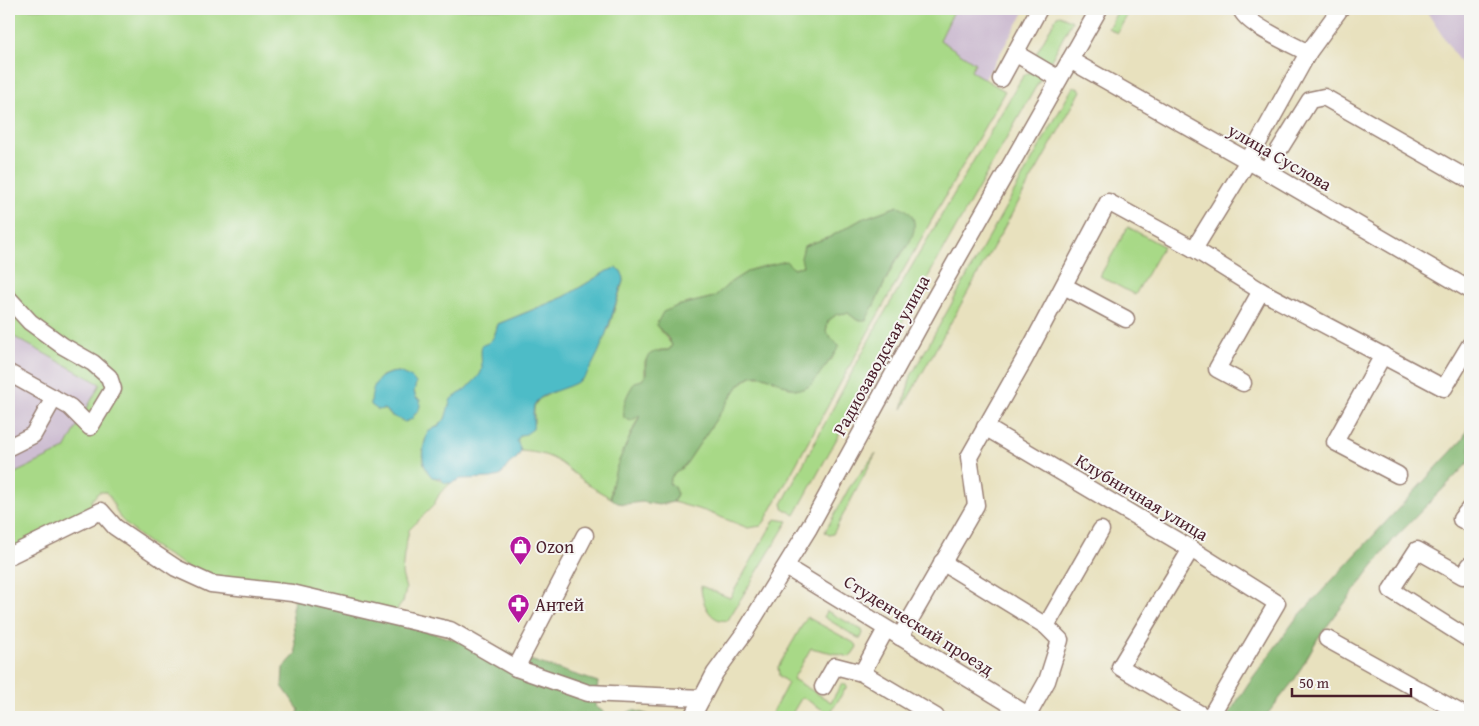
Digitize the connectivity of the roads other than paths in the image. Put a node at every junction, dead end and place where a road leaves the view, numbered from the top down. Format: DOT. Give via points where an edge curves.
graph roads {
  1 [pos="1039,9"];
  2 [pos="1099,9"];
  3 [pos="1241,9"];
  4 [pos="1340,9"];
  5 [pos="1308,53"];
  6 [pos="1015,54"];
  7 [pos="1070,60"];
  8 [pos="1059,78"];
  9 [pos="1001,80"];
  10 [pos="1248,161"];
  11 [pos="1266,171"];
  12 [pos="1470,180"];
  13 [pos="1194,249"];
  14 [pos="1064,286"];
  15 [pos="1261,290"];
  16 [pos="1470,290"];
  17 [pos="9,300"];
  18 [pos="1126,319"];
  19 [pos="1470,345"];
  20 [pos="1383,355"];
  21 [pos="9,373"];
  22 [pos="1243,383"];
  23 [pos="54,398"];
  24 [pos="985,428"];
  25 [pos="9,447"];
  26 [pos="1398,475"];
  27 [pos="1470,508"];
  28 [pos="1470,524"];
  29 [pos="1101,530"];
  30 [pos="585,535"];
  31 [pos="1190,549"];
  32 [pos="9,556"];
  33 [pos="942,562"];
  34 [pos="1470,565"];
  35 [pos="786,567"];
  36 [pos="1046,626"];
  37 [pos="893,633"];
  38 [pos="1327,639"];
  39 [pos="1470,640"];
  40 [pos="516,668"];
  41 [pos="862,673"];
  42 [pos="823,687"];
  43 [pos="702,698"];
  44 [pos="1445,712"];
  45 [pos="692,717"];
  46 [pos="936,717"];
  47 [pos="1028,717"];
  48 [pos="1205,717"];
  49 [pos="1210,717"];
  50 [pos="1468,717"];
  1 -- 6 [label="street"];
  2 -- 7 [label="street, Радиозаводская улица"];
  3 -- 5 [label="street" via="1253,22"];
  4 -- 5 [label="street"];
  5 -- 10 [label="street"];
  6 -- 8 [label="street"];
  6 -- 9 [label="street"];
  7 -- 8 [label="street, Радиозаводская улица"];
  7 -- 10 [label="street, улица Суслова"];
  8 -- 35 [label="street, Радиозаводская улица"];
  10 -- 11 [label="street, улица Суслова"];
  10 -- 13 [label="street"];
  11 -- 12 [label="street" via="1310,100 1324,97"];
  11 -- 16 [label="street, улица Суслова"];
  13 -- 14 [label="street" via="1108,202"];
  13 -- 15 [label="street"];
  14 -- 18 [label="street"];
  14 -- 24 [label="street"];
  15 -- 20 [label="street"];
  15 -- 22 [label="street" via="1217,369"];
  17 -- 23 [label="street" via="30,322 62,346 94,363 109,377 112,389 90,427 70,407"];
  19 -- 20 [label="street" via="1444,388"];
  20 -- 26 [label="street" via="1335,442"];
  21 -- 23 [label="street"];
  23 -- 25 [label="street" via="33,436"];
  24 -- 31 [label="street, Клубничная улица"];
  24 -- 33 [label="street" via="969,457 976,505"];
  27 -- 28 [label="street" via="1462,519"];
  29 -- 36 [label="street"];
  30 -- 40 [label="street"];
  31 -- 48 [label="street" via="1120,667"];
  31 -- 49 [label="street, Клубничная улица" via="1277,603"];
  32 -- 40 [label="street" via="101,511 115,527 147,549 176,568 211,584 292,593 450,630"];
  33 -- 36 [label="street"];
  33 -- 37 [label="street"];
  34 -- 39 [label="street" via="1463,576 1417,550 1391,590"];
  35 -- 37 [label="street, Студенческий проезд"];
  35 -- 43 [label="street, Радиозаводская улица" via="715,673"];
  36 -- 47 [label="street" via="1060,640 1047,681"];
  37 -- 41 [label="street"];
  37 -- 47 [label="street, Студенческий проезд"];
  38 -- 44 [label="street"];
  40 -- 43 [label="street" via="588,693"];
  41 -- 42 [label="street" via="835,666"];
  41 -- 46 [label="street"];
  43 -- 45 [label="street, Радиозаводская улица"];
  44 -- 50 [label="street"];
}
